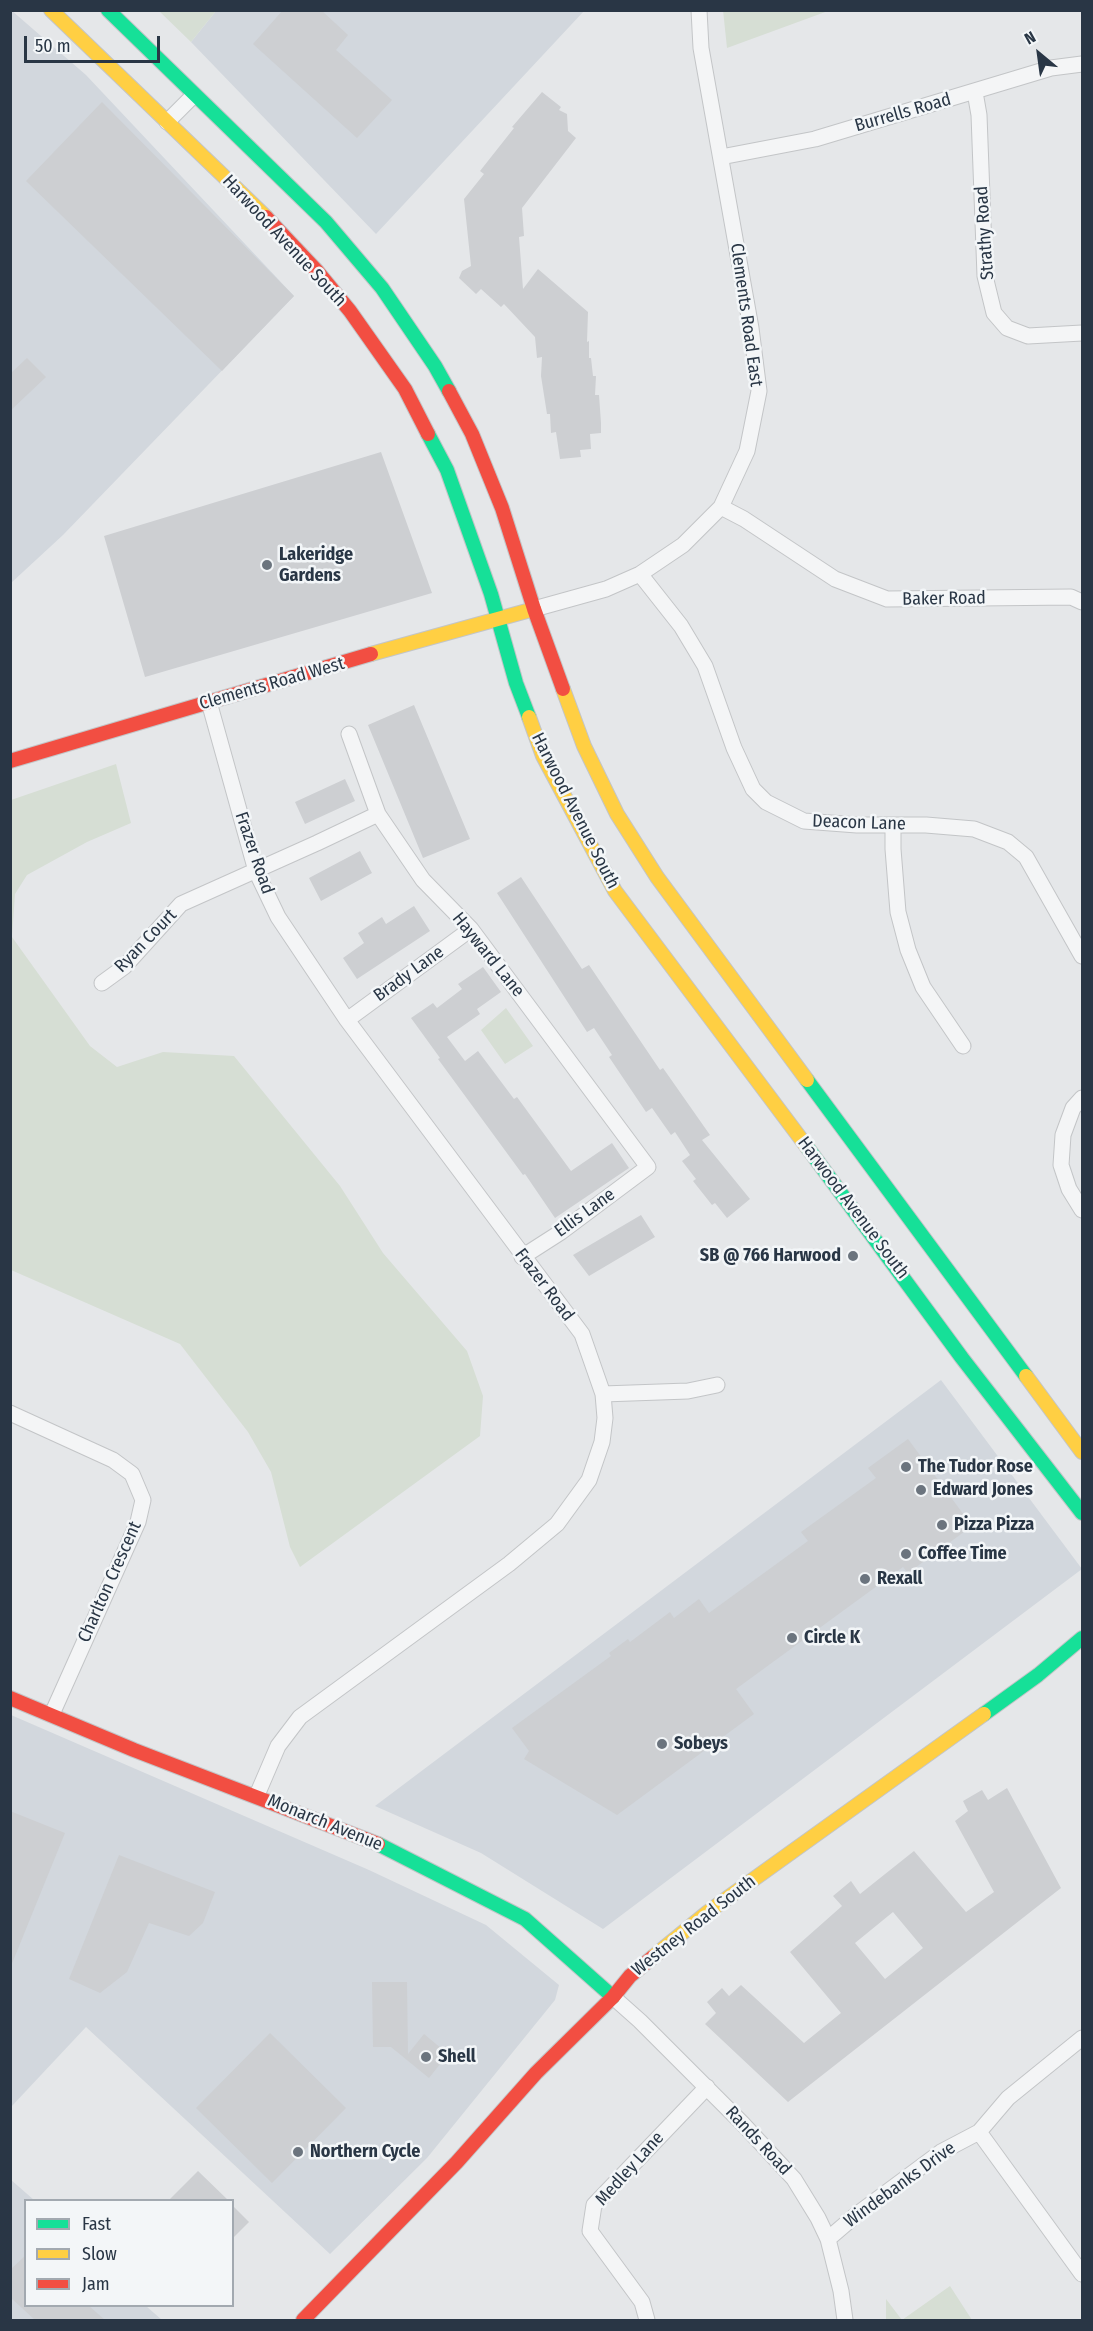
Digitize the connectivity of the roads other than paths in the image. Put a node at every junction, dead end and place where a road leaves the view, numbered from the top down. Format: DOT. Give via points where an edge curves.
graph roads {
  1 [pos="51,10"];
  2 [pos="108,10"];
  3 [pos="699,10"];
  4 [pos="1083,64"];
  5 [pos="975,92"];
  6 [pos="194,95"];
  7 [pos="167,122"];
  8 [pos="721,157"];
  9 [pos="1083,333"];
  10 [pos="721,507"];
  11 [pos="640,574"];
  12 [pos="1083,603"];
  13 [pos="534,609"];
  14 [pos="499,619"];
  15 [pos="209,702"];
  16 [pos="349,734"];
  17 [pos="10,761"];
  18 [pos="378,814"];
  19 [pos="893,825"];
  20 [pos="256,871"];
  21 [pos="471,928"];
  22 [pos="1083,956"];
  23 [pos="102,983"];
  24 [pos="346,1020"];
  25 [pos="963,1046"];
  26 [pos="1083,1098"];
  27 [pos="648,1167"];
  28 [pos="1083,1210"];
  29 [pos="522,1257"];
  30 [pos="717,1385"];
  31 [pos="603,1394"];
  32 [pos="10,1413"];
  33 [pos="1083,1452"];
  34 [pos="1083,1513"];
  35 [pos="1083,1638"];
  36 [pos="10,1698"];
  37 [pos="52,1714"];
  38 [pos="257,1795"];
  39 [pos="613,1997"];
  40 [pos="1083,2038"];
  41 [pos="706,2087"];
  42 [pos="979,2132"];
  43 [pos="828,2239"];
  44 [pos="1083,2274"];
  45 [pos="303,2320"];
  46 [pos="647,2320"];
  47 [pos="845,2320"];
  1 -- 7 [label="main road, Harwood Avenue South"];
  2 -- 6 [label="main road, Harwood Avenue South"];
  3 -- 8 [label="street, Clements Road East" via="701,48"];
  4 -- 5 [label="street, Burrells Road" via="1051,68"];
  5 -- 8 [label="street, Burrells Road" via="815,139"];
  5 -- 9 [label="street, Strathy Road" via="986,276 994,313 1007,328 1028,336"];
  6 -- 7 [label="street"];
  6 -- 13 [label="main road, Harwood Avenue South" via="326,222 382,288 435,366 476,445 502,508"];
  7 -- 14 [label="main road, Harwood Avenue South" via="317,272 350,311 405,390 447,470"];
  8 -- 10 [label="street, Clements Road East" via="759,391 747,451"];
  10 -- 11 [label="street, Clements Road East" via="683,545"];
  10 -- 12 [label="street, Baker Road" via="835,579 887,599 1071,597"];
  11 -- 13 [label="street, Clements Road East" via="606,589"];
  11 -- 19 [label="street, Deacon Lane" via="681,626 705,666 753,789 783,812 804,821"];
  13 -- 14 [label="main road, Clements Road West"];
  13 -- 33 [label="main road, Harwood Avenue South" via="584,746 617,814 657,877"];
  14 -- 15 [label="main road, Clements Road West"];
  14 -- 34 [label="main road, Harwood Avenue South" via="516,683 543,756 615,891 962,1358"];
  15 -- 17 [label="main road, Clements Road West"];
  15 -- 20 [label="street, Frazer Road"];
  16 -- 18 [label="street, Hayward Lane"];
  18 -- 20 [label="street, Ryan Court"];
  18 -- 21 [label="street, Hayward Lane" via="423,880"];
  19 -- 22 [label="street, Deacon Lane" via="974,829 1008,842 1026,857"];
  19 -- 25 [label="street" via="898,912 908,950 923,987"];
  20 -- 23 [label="street, Ryan Court" via="181,904 124,967"];
  20 -- 24 [label="street, Frazer Road" via="278,917"];
  21 -- 24 [label="street, Brady Lane"];
  21 -- 27 [label="street, Hayward Lane"];
  24 -- 29 [label="street, Frazer Road"];
  26 -- 28 [label="street" via="1073,1108 1064,1135 1061,1164 1069,1189"];
  27 -- 29 [label="street, Ellis Lane"];
  29 -- 31 [label="street, Frazer Road" via="582,1334"];
  30 -- 31 [label="street" via="688,1391"];
  31 -- 38 [label="street, Frazer Road" via="602,1442 589,1480 557,1524 500,1571 300,1717 278,1746"];
  32 -- 37 [label="street, Charlton Crescent" via="113,1460 132,1474 143,1500 138,1522"];
  35 -- 39 [label="main road, Westney Road South" via="1038,1675 708,1912 630,1976"];
  36 -- 37 [label="main road, Monarch Avenue"];
  37 -- 38 [label="main road, Monarch Avenue" via="134,1750"];
  38 -- 39 [label="main road, Monarch Avenue" via="368,1839 525,1919"];
  39 -- 41 [label="street, Rands Road"];
  39 -- 45 [label="main road, Westney Road South"];
  40 -- 42 [label="street" via="1008,2098"];
  41 -- 43 [label="street, Rands Road" via="794,2179"];
  41 -- 46 [label="street, Medley Lane" via="594,2205 590,2231 642,2302"];
  42 -- 43 [label="street, Windebanks Drive" via="941,2152"];
  42 -- 44 [label="street"];
  43 -- 47 [label="street, Rands Road"];
}
